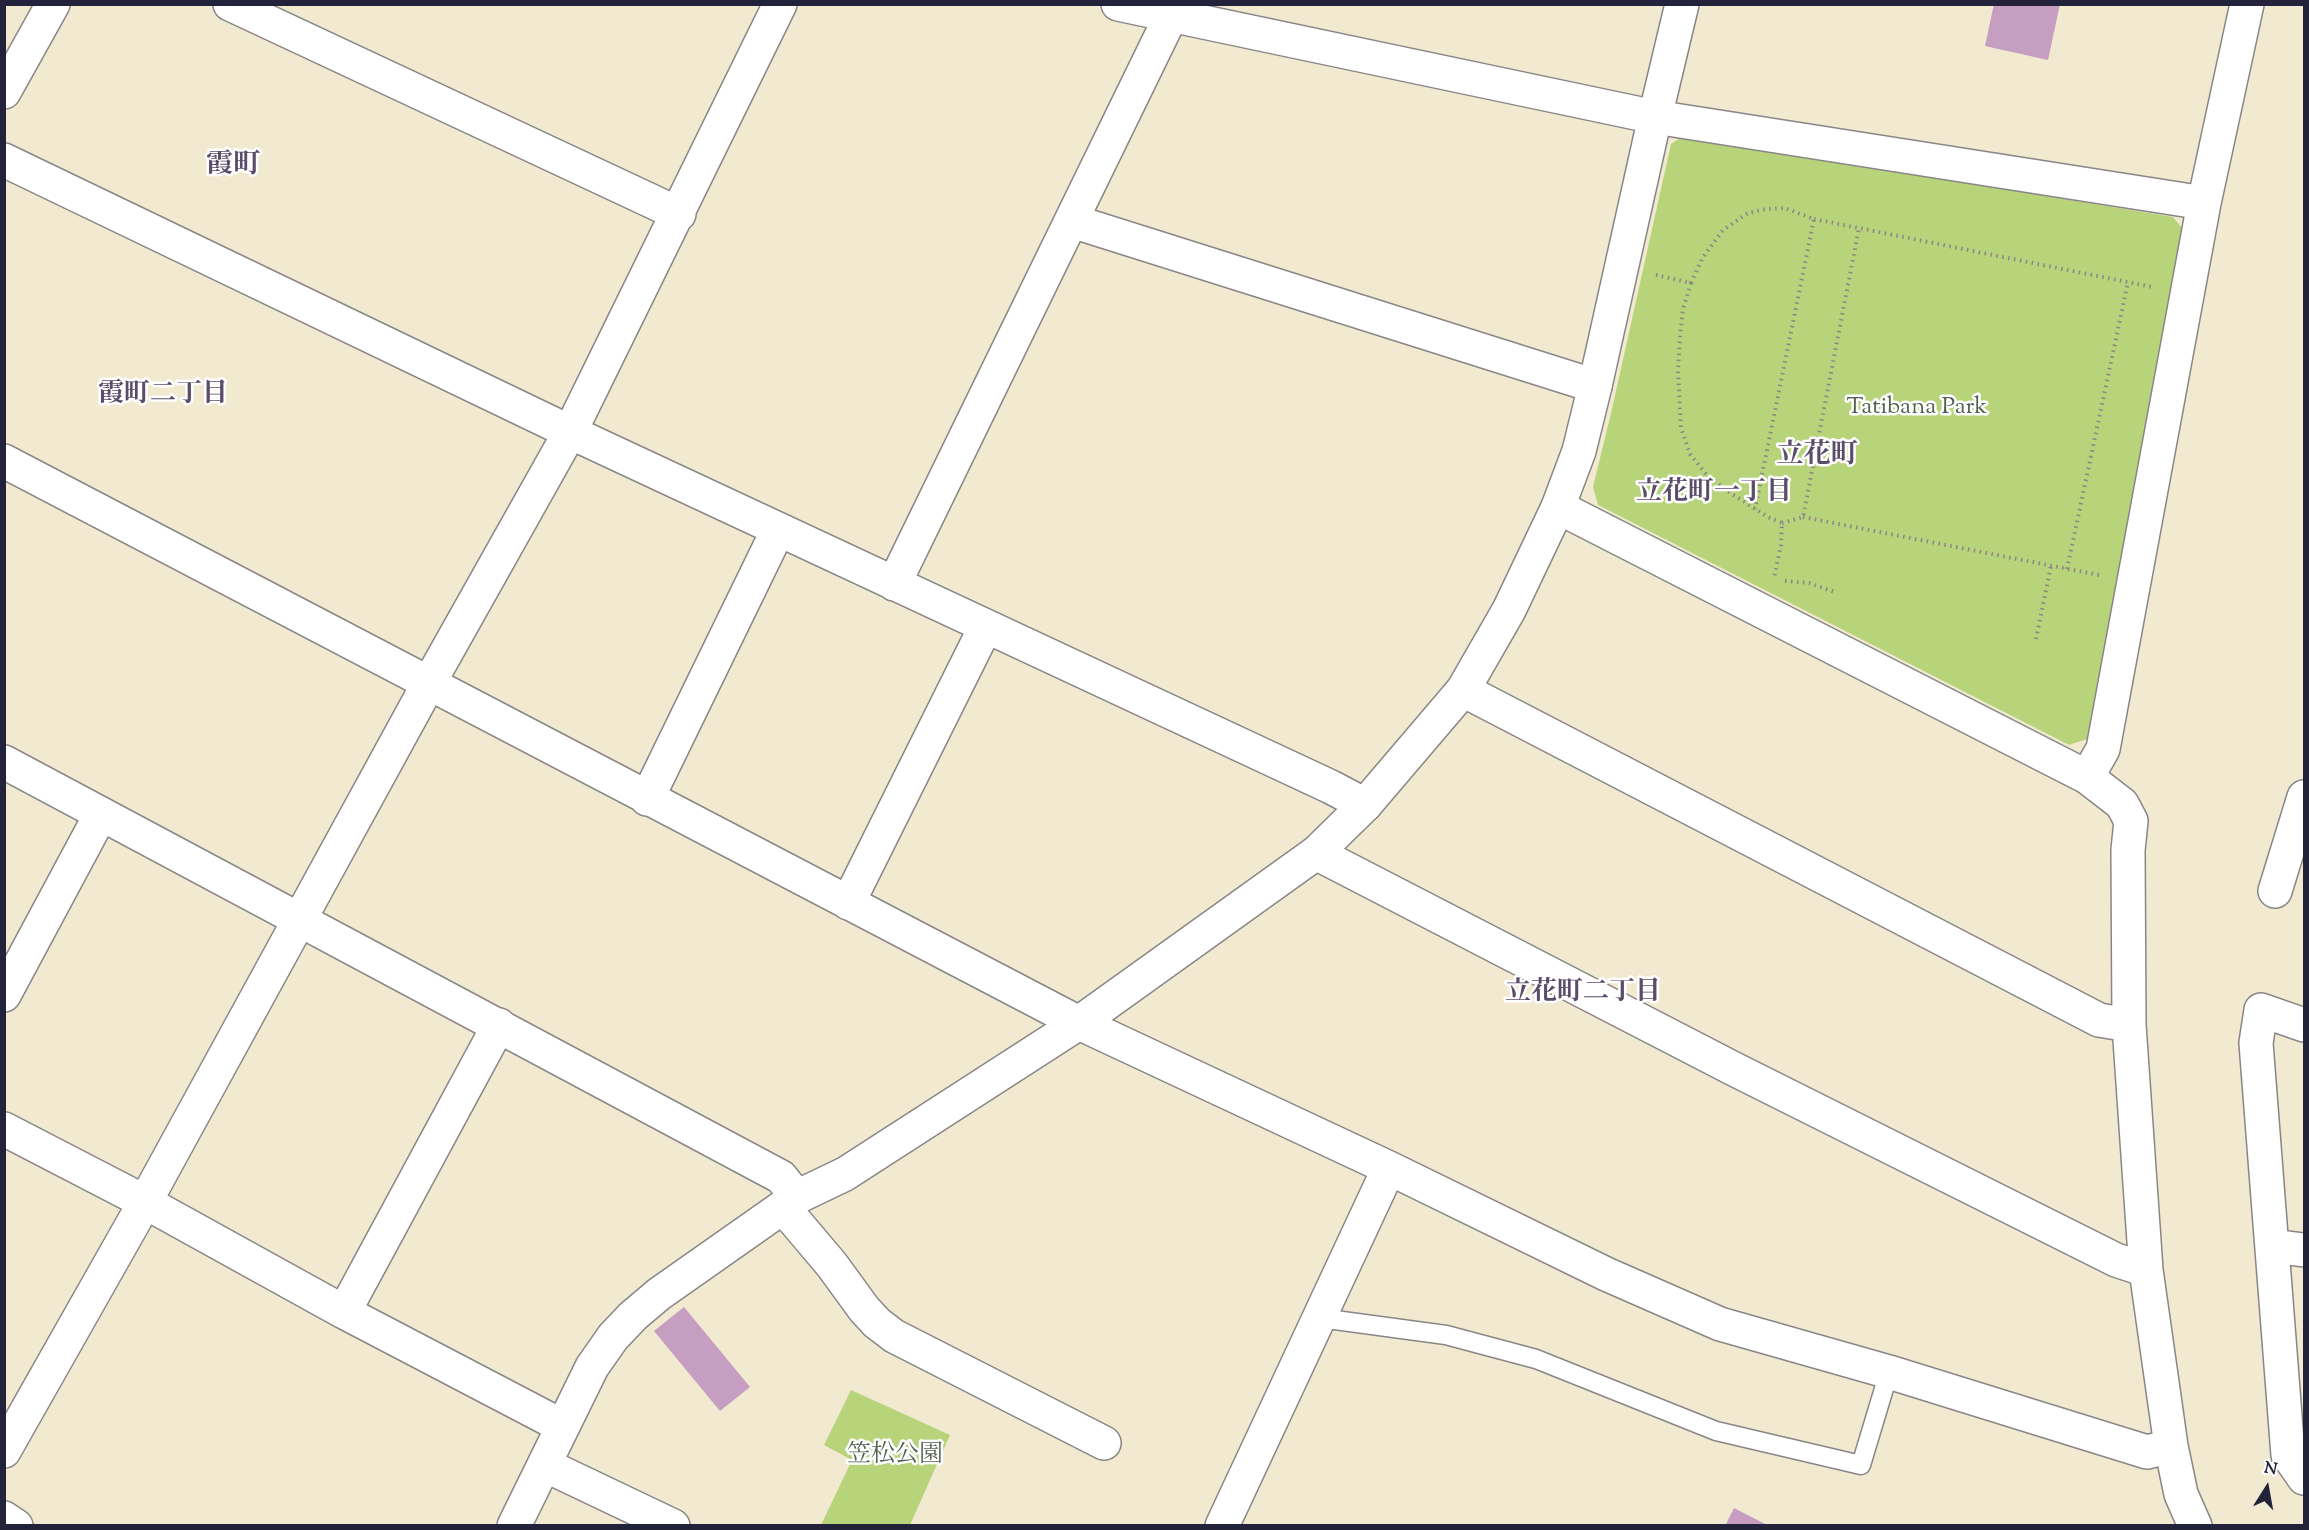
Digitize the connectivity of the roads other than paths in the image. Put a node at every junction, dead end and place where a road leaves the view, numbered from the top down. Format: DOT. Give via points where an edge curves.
graph roads {
  1 [pos="53,4"];
  2 [pos="230,4"];
  3 [pos="780,4"];
  4 [pos="1118,4"];
  5 [pos="1682,4"];
  6 [pos="2247,4"];
  7 [pos="1172,16"];
  8 [pos="4,92"];
  9 [pos="1654,117"];
  10 [pos="4,160"];
  11 [pos="2204,203"];
  12 [pos="679,214"];
  13 [pos="1072,221"];
  14 [pos="1595,386"];
  15 [pos="570,432"];
  16 [pos="4,461"];
  17 [pos="1558,507"];
  18 [pos="778,530"];
  19 [pos="894,584"];
  20 [pos="986,626"];
  21 [pos="429,683"];
  22 [pos="1463,690"];
  23 [pos="4,762"];
  24 [pos="2087,777"];
  25 [pos="2304,798"];
  26 [pos="647,799"];
  27 [pos="1365,805"];
  28 [pos="101,814"];
  29 [pos="1316,853"];
  30 [pos="2275,891"];
  31 [pos="848,903"];
  32 [pos="300,920"];
  33 [pos="4,995"];
  34 [pos="1079,1023"];
  35 [pos="500,1025"];
  36 [pos="2129,1025"];
  37 [pos="2304,1025"];
  38 [pos="4,1129"];
  39 [pos="1389,1168"];
  40 [pos="145,1202"];
  41 [pos="790,1202"];
  42 [pos="2272,1246"];
  43 [pos="2304,1250"];
  44 [pos="2146,1270"];
  45 [pos="344,1312"];
  46 [pos="1320,1318"];
  47 [pos="1889,1371"];
  48 [pos="562,1426"];
  49 [pos="1104,1443"];
  50 [pos="2170,1446"];
  51 [pos="4,1451"];
  52 [pos="545,1465"];
  53 [pos="2304,1478"];
  54 [pos="4,1518"];
  55 [pos="16,1526"];
  56 [pos="514,1526"];
  57 [pos="673,1526"];
  58 [pos="1222,1526"];
  59 [pos="2195,1526"];
  1 -- 8 [label="street"];
  2 -- 12 [label="street"];
  3 -- 12 [label="street"];
  4 -- 7 [label="street"];
  5 -- 9 [label="street"];
  6 -- 11 [label="street"];
  7 -- 9 [label="street"];
  7 -- 13 [label="street"];
  9 -- 11 [label="street"];
  9 -- 14 [label="street"];
  10 -- 15 [label="street"];
  11 -- 24 [label="street" via="2103,749"];
  12 -- 15 [label="street"];
  13 -- 14 [label="street"];
  13 -- 19 [label="street"];
  14 -- 17 [label="street" via="1579,451"];
  15 -- 18 [label="street"];
  15 -- 21 [label="street"];
  16 -- 21 [label="street"];
  17 -- 22 [label="street" via="1509,610"];
  17 -- 24 [label="street"];
  18 -- 19 [label="street"];
  18 -- 26 [label="street"];
  19 -- 20 [label="street"];
  20 -- 27 [label="street"];
  20 -- 31 [label="street"];
  21 -- 26 [label="street"];
  21 -- 32 [label="street"];
  22 -- 27 [label="street"];
  22 -- 36 [label="street" via="2099,1020"];
  23 -- 28 [label="street"];
  24 -- 36 [label="street" via="2122,804 2131,821"];
  25 -- 30 [label="street"];
  26 -- 31 [label="street"];
  27 -- 29 [label="street"];
  28 -- 32 [label="street"];
  28 -- 33 [label="street"];
  29 -- 34 [label="street"];
  29 -- 44 [label="street" via="1734,1069 2116,1260"];
  31 -- 34 [label="street"];
  32 -- 35 [label="street"];
  32 -- 40 [label="street"];
  34 -- 39 [label="street"];
  34 -- 41 [label="street" via="845,1174"];
  35 -- 41 [label="street" via="782,1177"];
  35 -- 45 [label="street"];
  36 -- 44 [label="street"];
  37 -- 42 [label="street" via="2260,1010 2256,1043"];
  38 -- 40 [label="street"];
  39 -- 46 [label="street"];
  39 -- 47 [label="street" via="1606,1274 1720,1324"];
  40 -- 45 [label="street"];
  40 -- 51 [label="street"];
  41 -- 48 [label="street" via="633,1316 592,1367"];
  41 -- 49 [label="street" via="877,1323 894,1336"];
  42 -- 43 [label="street"];
  42 -- 53 [label="street" via="2288,1455"];
  44 -- 50 [label="street"];
  45 -- 48 [label="street"];
  46 -- 47 [label="lane" via="1446,1335 1536,1359 1716,1431 1861,1465"];
  46 -- 58 [label="street"];
  47 -- 50 [label="street" via="2147,1452"];
  48 -- 52 [label="street"];
  50 -- 59 [label="street" via="2181,1494"];
  52 -- 56 [label="street"];
  52 -- 57 [label="street"];
  54 -- 55 [label="street"];
}
